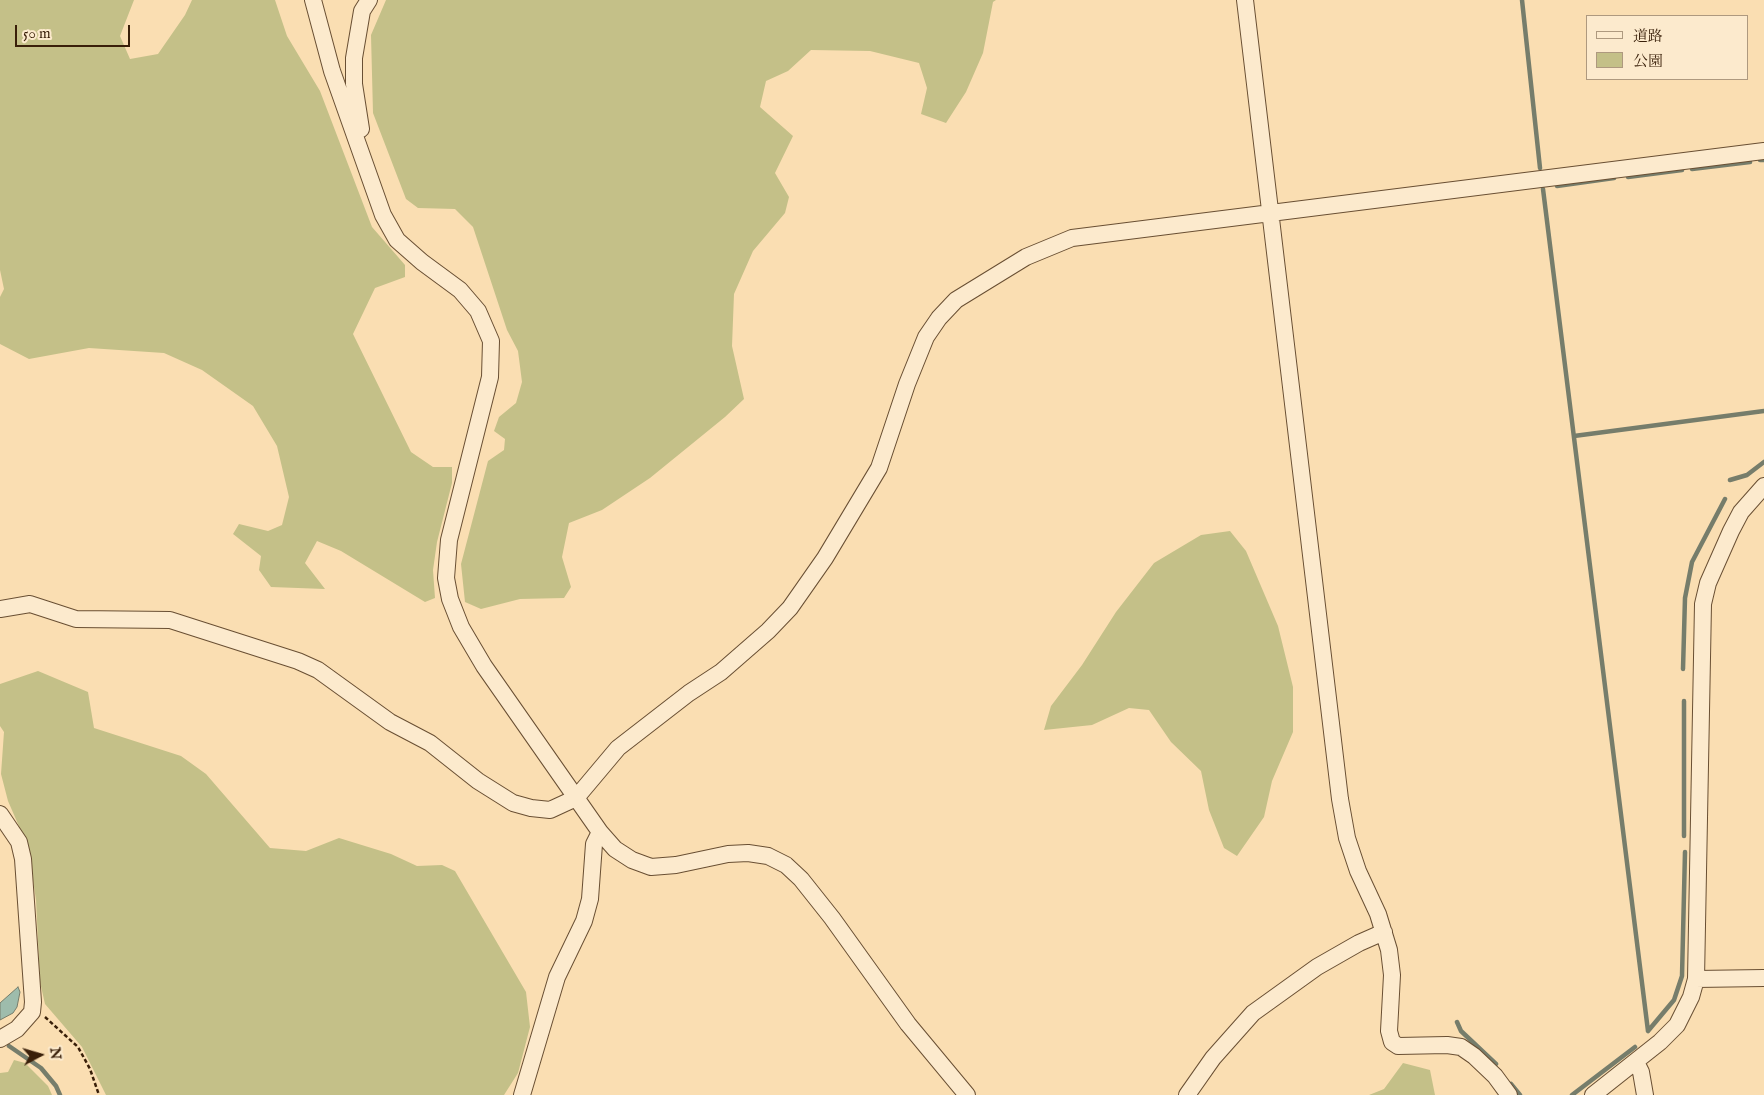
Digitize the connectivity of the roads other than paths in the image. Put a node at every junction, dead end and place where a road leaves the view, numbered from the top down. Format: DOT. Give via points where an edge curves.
graph roads {
  1 [pos="313,0"];
  2 [pos="369,0"];
  3 [pos="1245,0"];
  4 [pos="356,140"];
  5 [pos="1764,151"];
  6 [pos="1268,213"];
  7 [pos="1764,486"];
  8 [pos="0,609"];
  9 [pos="576,798"];
  10 [pos="0,814"];
  11 [pos="600,832"];
  12 [pos="1384,932"];
  13 [pos="1764,978"];
  14 [pos="1696,979"];
  15 [pos="0,1039"];
  16 [pos="1636,1062"];
  17 [pos="522,1095"];
  18 [pos="967,1095"];
  19 [pos="1187,1095"];
  20 [pos="1510,1095"];
  21 [pos="1593,1095"];
  22 [pos="1645,1095"];
  1 -- 4 [label="street" via="332,71"];
  2 -- 4 [label="street" via="362,11 354,58 354,84 362,129"];
  3 -- 6 [label="street"];
  4 -- 9 [label="street" via="383,215 397,240 460,290 478,311 491,341 490,377 449,540 446,578 461,628"];
  5 -- 6 [label="street"];
  6 -- 9 [label="street" via="1072,238 1026,257 956,300 926,337 879,468 825,558 790,608 721,672 618,748"];
  6 -- 12 [label="street" via="1340,799 1347,838"];
  7 -- 14 [label="street" via="1731,531 1708,583 1703,604"];
  8 -- 9 [label="street" via="30,604 76,619 170,620 203,629 318,670 369,709 430,743 478,782 513,803 550,810"];
  9 -- 11 [label="street"];
  10 -- 15 [label="street" via="19,842 23,859 32,1006 32,1012 18,1029"];
  11 -- 17 [label="street" via="594,844 590,899 584,921 557,977"];
  11 -- 18 [label="street" via="615,849 651,867 748,853 768,856 786,864 832,918 908,1024"];
  12 -- 19 [label="street" via="1317,968 1253,1013 1213,1058"];
  12 -- 20 [label="street" via="1392,975 1389,1031 1392,1042 1398,1046 1461,1047 1495,1076"];
  13 -- 14 [label="street"];
  14 -- 16 [label="street" via="1677,1025"];
  16 -- 21 [label="street"];
  16 -- 22 [label="street" via="1642,1072"];
}
